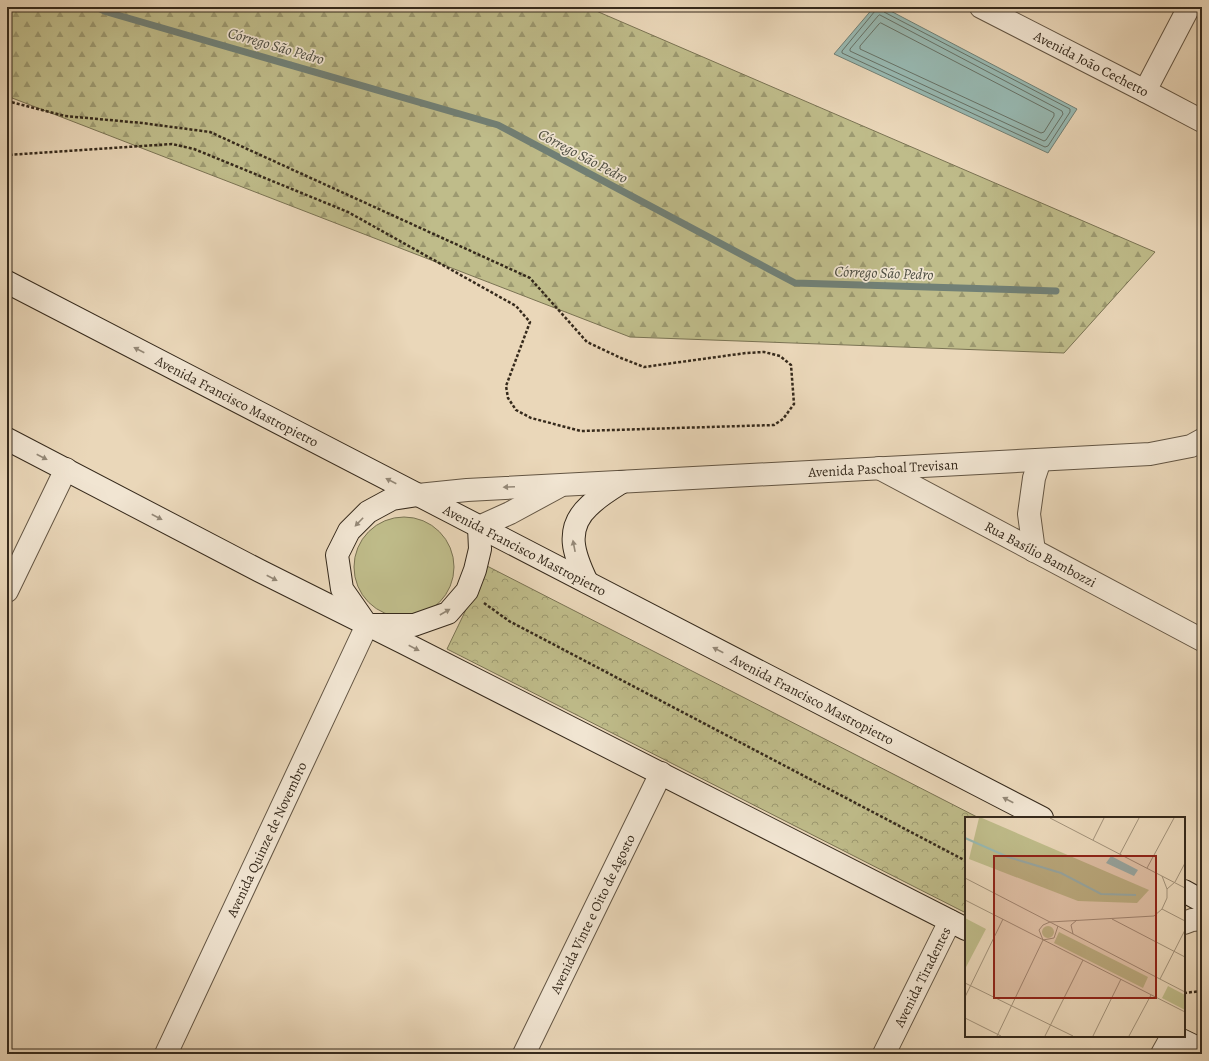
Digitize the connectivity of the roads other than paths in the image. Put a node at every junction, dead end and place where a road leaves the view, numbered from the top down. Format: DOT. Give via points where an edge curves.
graph roads {
  1 [pos="981,7"];
  2 [pos="1189,7"];
  3 [pos="1145,91"];
  4 [pos="1202,121"];
  5 [pos="7,282"];
  6 [pos="7,439"];
  7 [pos="1202,440"];
  8 [pos="1040,460"];
  9 [pos="878,468"];
  10 [pos="66,469"];
  11 [pos="622,482"];
  12 [pos="562,485"];
  13 [pos="418,495"];
  14 [pos="479,527"];
  15 [pos="1034,551"];
  16 [pos="587,582"];
  17 [pos="7,591"];
  18 [pos="367,625"];
  19 [pos="1202,640"];
  20 [pos="661,773"];
  21 [pos="1040,817"];
  22 [pos="1185,892"];
  23 [pos="1202,901"];
  24 [pos="1202,919"];
  25 [pos="1185,923"];
  26 [pos="958,925"];
  27 [pos="1172,1037"];
  28 [pos="1175,1037"];
  29 [pos="1183,1037"];
  30 [pos="1202,1039"];
  31 [pos="1202,1050"];
  32 [pos="166,1054"];
  33 [pos="524,1054"];
  34 [pos="884,1054"];
  35 [pos="1162,1054"];
  1 -- 3 [label="street, Avenida João Cechetto"];
  2 -- 3 [label="street"];
  3 -- 4 [label="street, Avenida João Cechetto"];
  13 -- 5 [label="street, Avenida Francisco Mastropietro, one-way"];
  6 -- 10 [label="street, one-way"];
  7 -- 8 [label="street, Avenida Paschoal Trevisan" via="1191,446 1150,454"];
  8 -- 9 [label="street, Avenida Paschoal Trevisan"];
  8 -- 15 [label="street" via="1034,478 1029,514"];
  9 -- 11 [label="street, Avenida Paschoal Trevisan"];
  9 -- 15 [label="street, Rua Basílio Bambozzi"];
  10 -- 17 [label="street"];
  10 -- 18 [label="street, one-way" via="260,572"];
  11 -- 12 [label="street, Avenida Paschoal Trevisan"];
  16 -- 11 [label="street, one-way" via="578,562 573,539 578,519 589,505"];
  12 -- 13 [label="street, Avenida Paschoal Trevisan, one-way"];
  12 -- 14 [label="street, Avenida Paschoal Trevisan"];
  13 -- 14 [label="street, Avenida Francisco Mastropietro"];
  13 -- 18 [label="street, one-way" via="392,500 368,512 349,532 338,556 342,589"];
  14 -- 16 [label="street, Avenida Francisco Mastropietro"];
  18 -- 14 [label="street, one-way" via="414,624 448,613 467,591 476,570 480,549"];
  15 -- 19 [label="street, Rua Basílio Bambozzi"];
  21 -- 16 [label="street, Avenida Francisco Mastropietro, one-way"];
  18 -- 20 [label="street, one-way"];
  18 -- 32 [label="street, Avenida Quinze de Novembro"];
  20 -- 26 [label="street"];
  20 -- 33 [label="street, Avenida Vinte e Oito de Agosto"];
  22 -- 23 [label="street"];
  24 -- 25 [label="street"];
  26 -- 34 [label="street, Avenida Tiradentes"];
  27 -- 35 [label="street"];
  28 -- 31 [label="street"];
  29 -- 30 [label="street"];
}
